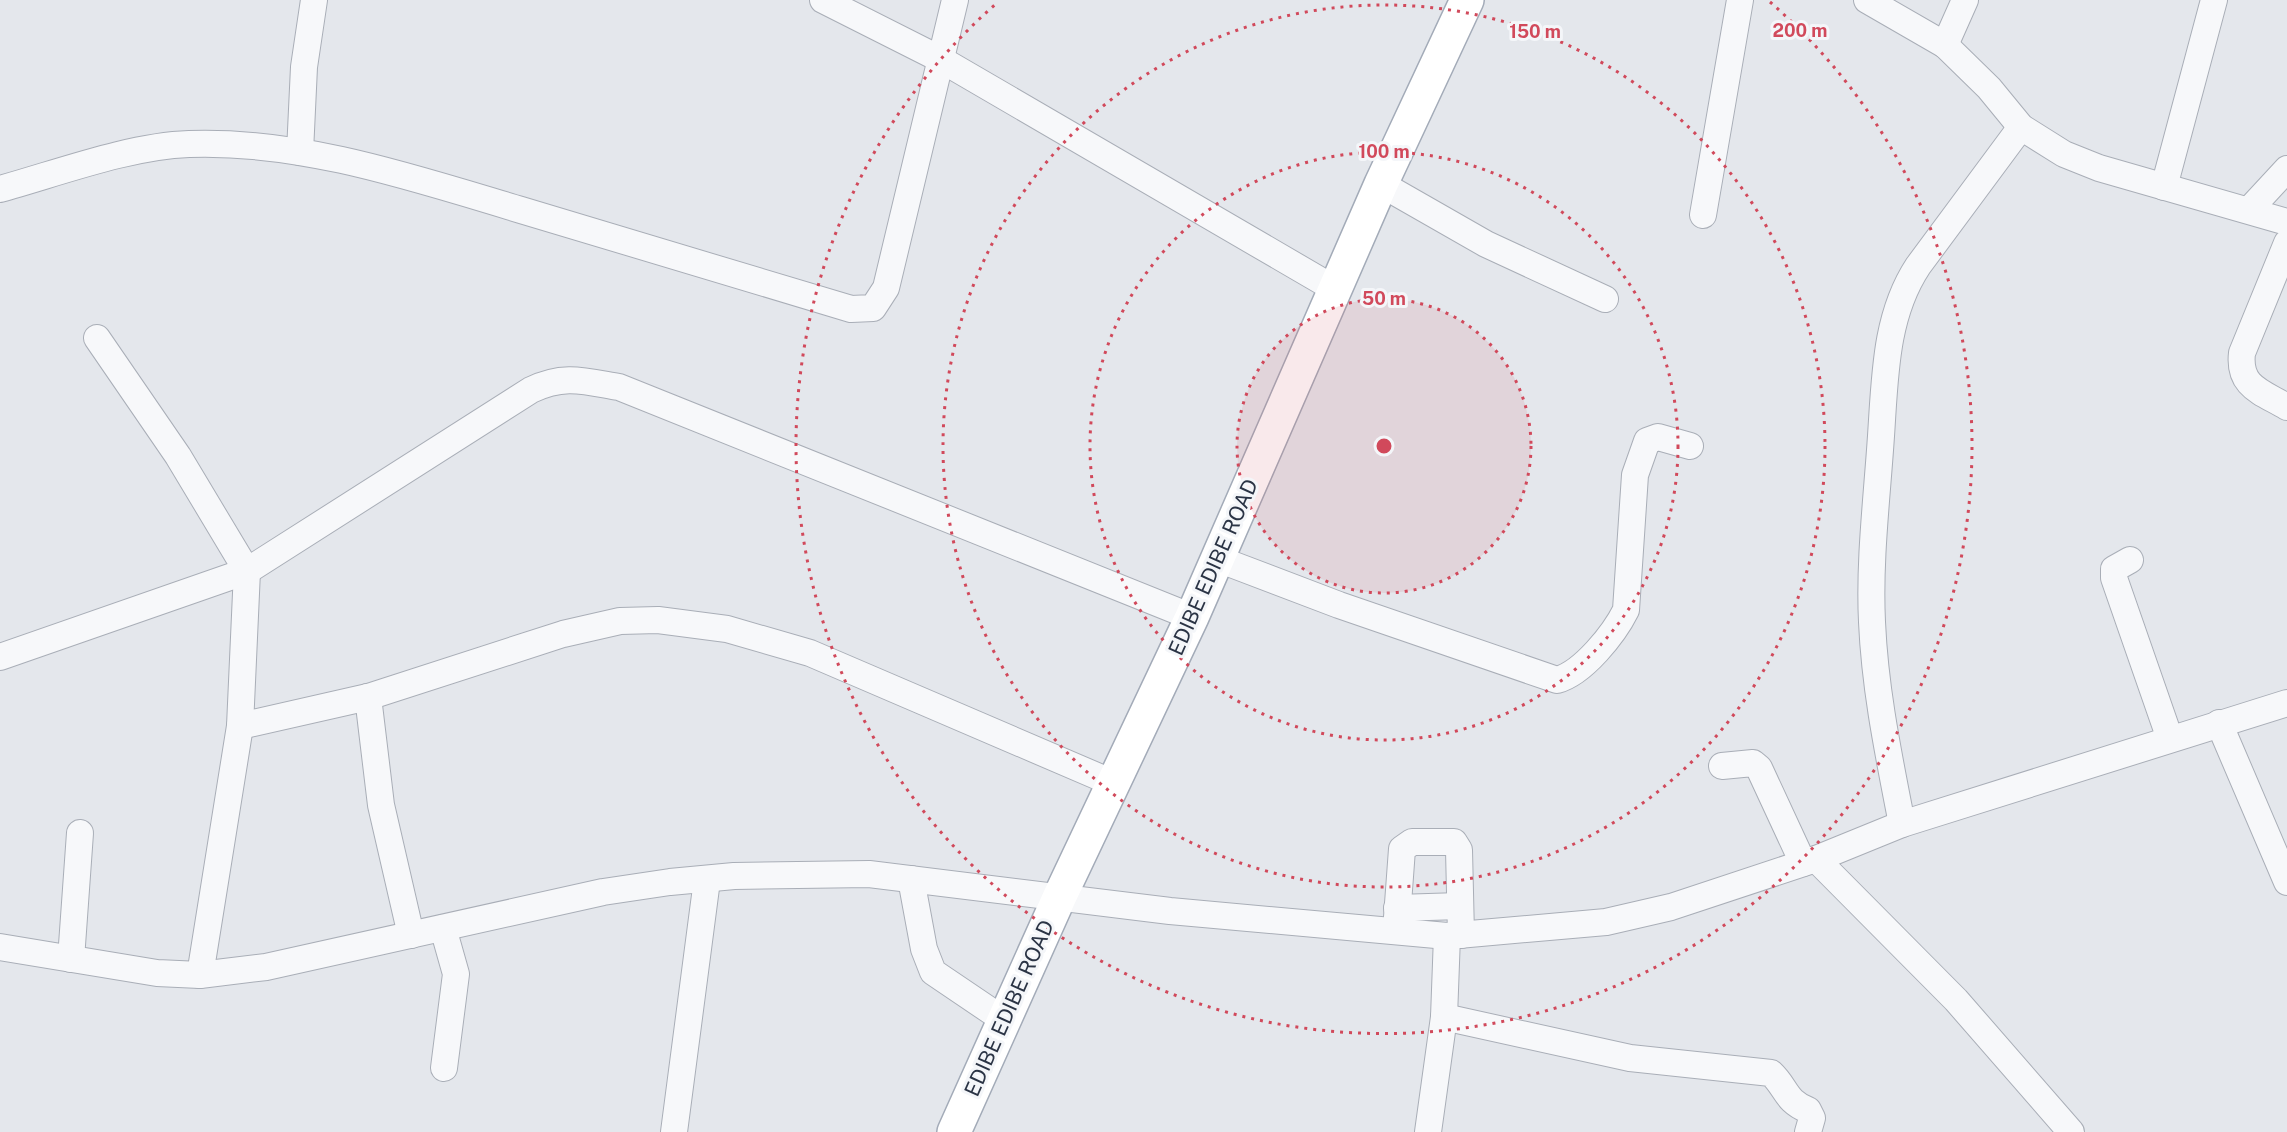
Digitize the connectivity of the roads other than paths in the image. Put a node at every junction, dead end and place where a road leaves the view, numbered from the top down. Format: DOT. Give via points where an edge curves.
graph roads {
  1 [pos="314,0"];
  2 [pos="823,0"];
  3 [pos="955,0"];
  4 [pos="1467,0"];
  5 [pos="1740,0"];
  6 [pos="1867,0"];
  7 [pos="1965,0"];
  8 [pos="2214,0"];
  9 [pos="1945,45"];
  10 [pos="940,59"];
  11 [pos="2021,127"];
  12 [pos="300,152"];
  13 [pos="2287,169"];
  14 [pos="1381,184"];
  15 [pos="2164,188"];
  16 [pos="0,189"];
  17 [pos="2248,210"];
  18 [pos="1702,215"];
  19 [pos="2287,222"];
  20 [pos="2287,243"];
  21 [pos="1335,289"];
  22 [pos="1605,299"];
  23 [pos="97,338"];
  24 [pos="2287,407"];
  25 [pos="1690,446"];
  26 [pos="1218,560"];
  27 [pos="2130,560"];
  28 [pos="247,571"];
  29 [pos="1192,618"];
  30 [pos="0,657"];
  31 [pos="368,697"];
  32 [pos="2287,703"];
  33 [pos="2219,723"];
  34 [pos="240,726"];
  35 [pos="2170,739"];
  36 [pos="1722,766"];
  37 [pos="1113,783"];
  38 [pos="1902,824"];
  39 [pos="80,832"];
  40 [pos="1809,861"];
  41 [pos="910,879"];
  42 [pos="708,880"];
  43 [pos="2287,882"];
  44 [pos="1059,898"];
  45 [pos="1460,906"];
  46 [pos="1397,920"];
  47 [pos="443,928"];
  48 [pos="411,935"];
  49 [pos="1454,935"];
  50 [pos="0,947"];
  51 [pos="71,959"];
  52 [pos="200,975"];
  53 [pos="1444,1017"];
  54 [pos="1004,1020"];
  55 [pos="444,1068"];
  56 [pos="674,1132"];
  57 [pos="954,1132"];
  58 [pos="1428,1132"];
  59 [pos="1808,1132"];
  60 [pos="2071,1132"];
  1 -- 12 [label="street" via="304,67"];
  2 -- 10 [label="street"];
  3 -- 10 [label="street"];
  4 -- 14 [label="main road, EDIBE EDIBE ROAD"];
  5 -- 18 [label="street"];
  6 -- 9 [label="street"];
  7 -- 9 [label="street"];
  8 -- 15 [label="street"];
  9 -- 11 [label="street" via="1989,88"];
  10 -- 12 [label="street" via="886,288 873,308 851,309 404,175"];
  10 -- 21 [label="street"];
  11 -- 15 [label="street" via="2064,154"];
  11 -- 38 [label="street" via="1904,286 1894,314 1885,369 1872,620 1881,713"];
  12 -- 16 [label="street" via="221,144 148,148"];
  13 -- 17 [label="street"];
  14 -- 21 [label="main road, EDIBE EDIBE ROAD"];
  14 -- 22 [label="street" via="1486,244"];
  15 -- 17 [label="street"];
  17 -- 19 [label="street"];
  20 -- 24 [label="street" via="2242,353 2240,368 2246,382"];
  21 -- 26 [label="main road, EDIBE EDIBE ROAD"];
  23 -- 28 [label="street" via="178,456"];
  25 -- 26 [label="street" via="1658,437 1647,441 1635,475 1626,610 1616,629 1570,677 1557,680"];
  26 -- 29 [label="main road, EDIBE EDIBE ROAD"];
  27 -- 35 [label="street" via="2114,569 2114,578"];
  28 -- 29 [label="street" via="531,390 550,380 570,378 619,387"];
  28 -- 30 [label="street"];
  28 -- 34 [label="street"];
  29 -- 37 [label="main road, EDIBE EDIBE ROAD"];
  31 -- 34 [label="street"];
  31 -- 37 [label="street" via="563,634 620,621 658,620 727,629 810,653"];
  31 -- 48 [label="street" via="381,805"];
  32 -- 33 [label="street"];
  33 -- 35 [label="street"];
  33 -- 43 [label="street"];
  34 -- 52 [label="street"];
  35 -- 38 [label="street"];
  36 -- 40 [label="street" via="1753,763 1759,768"];
  37 -- 44 [label="main road, EDIBE EDIBE ROAD"];
  38 -- 40 [label="street"];
  39 -- 51 [label="street"];
  40 -- 49 [label="street" via="1671,907 1606,922"];
  40 -- 60 [label="street" via="1956,1000"];
  41 -- 42 [label="street" via="869,874 734,876"];
  41 -- 44 [label="street"];
  41 -- 54 [label="street" via="924,949 933,972"];
  42 -- 47 [label="street" via="603,892"];
  42 -- 56 [label="street"];
  44 -- 46 [label="street" via="1275,922"];
  44 -- 54 [label="main road, EDIBE EDIBE ROAD"];
  45 -- 46 [label="street"];
  45 -- 46 [label="street" via="1459,850 1454,842 1412,842 1402,849"];
  45 -- 49 [label="street"];
  46 -- 49 [label="street"];
  47 -- 48 [label="street"];
  47 -- 55 [label="street" via="456,974"];
  48 -- 52 [label="street" via="266,968"];
  49 -- 53 [label="street"];
  50 -- 51 [label="street"];
  51 -- 52 [label="street" via="157,973"];
  53 -- 58 [label="street"];
  53 -- 59 [label="street" via="1630,1058 1771,1073 1793,1104 1808,1110 1812,1118"];
  54 -- 57 [label="main road, EDIBE EDIBE ROAD"];
}
